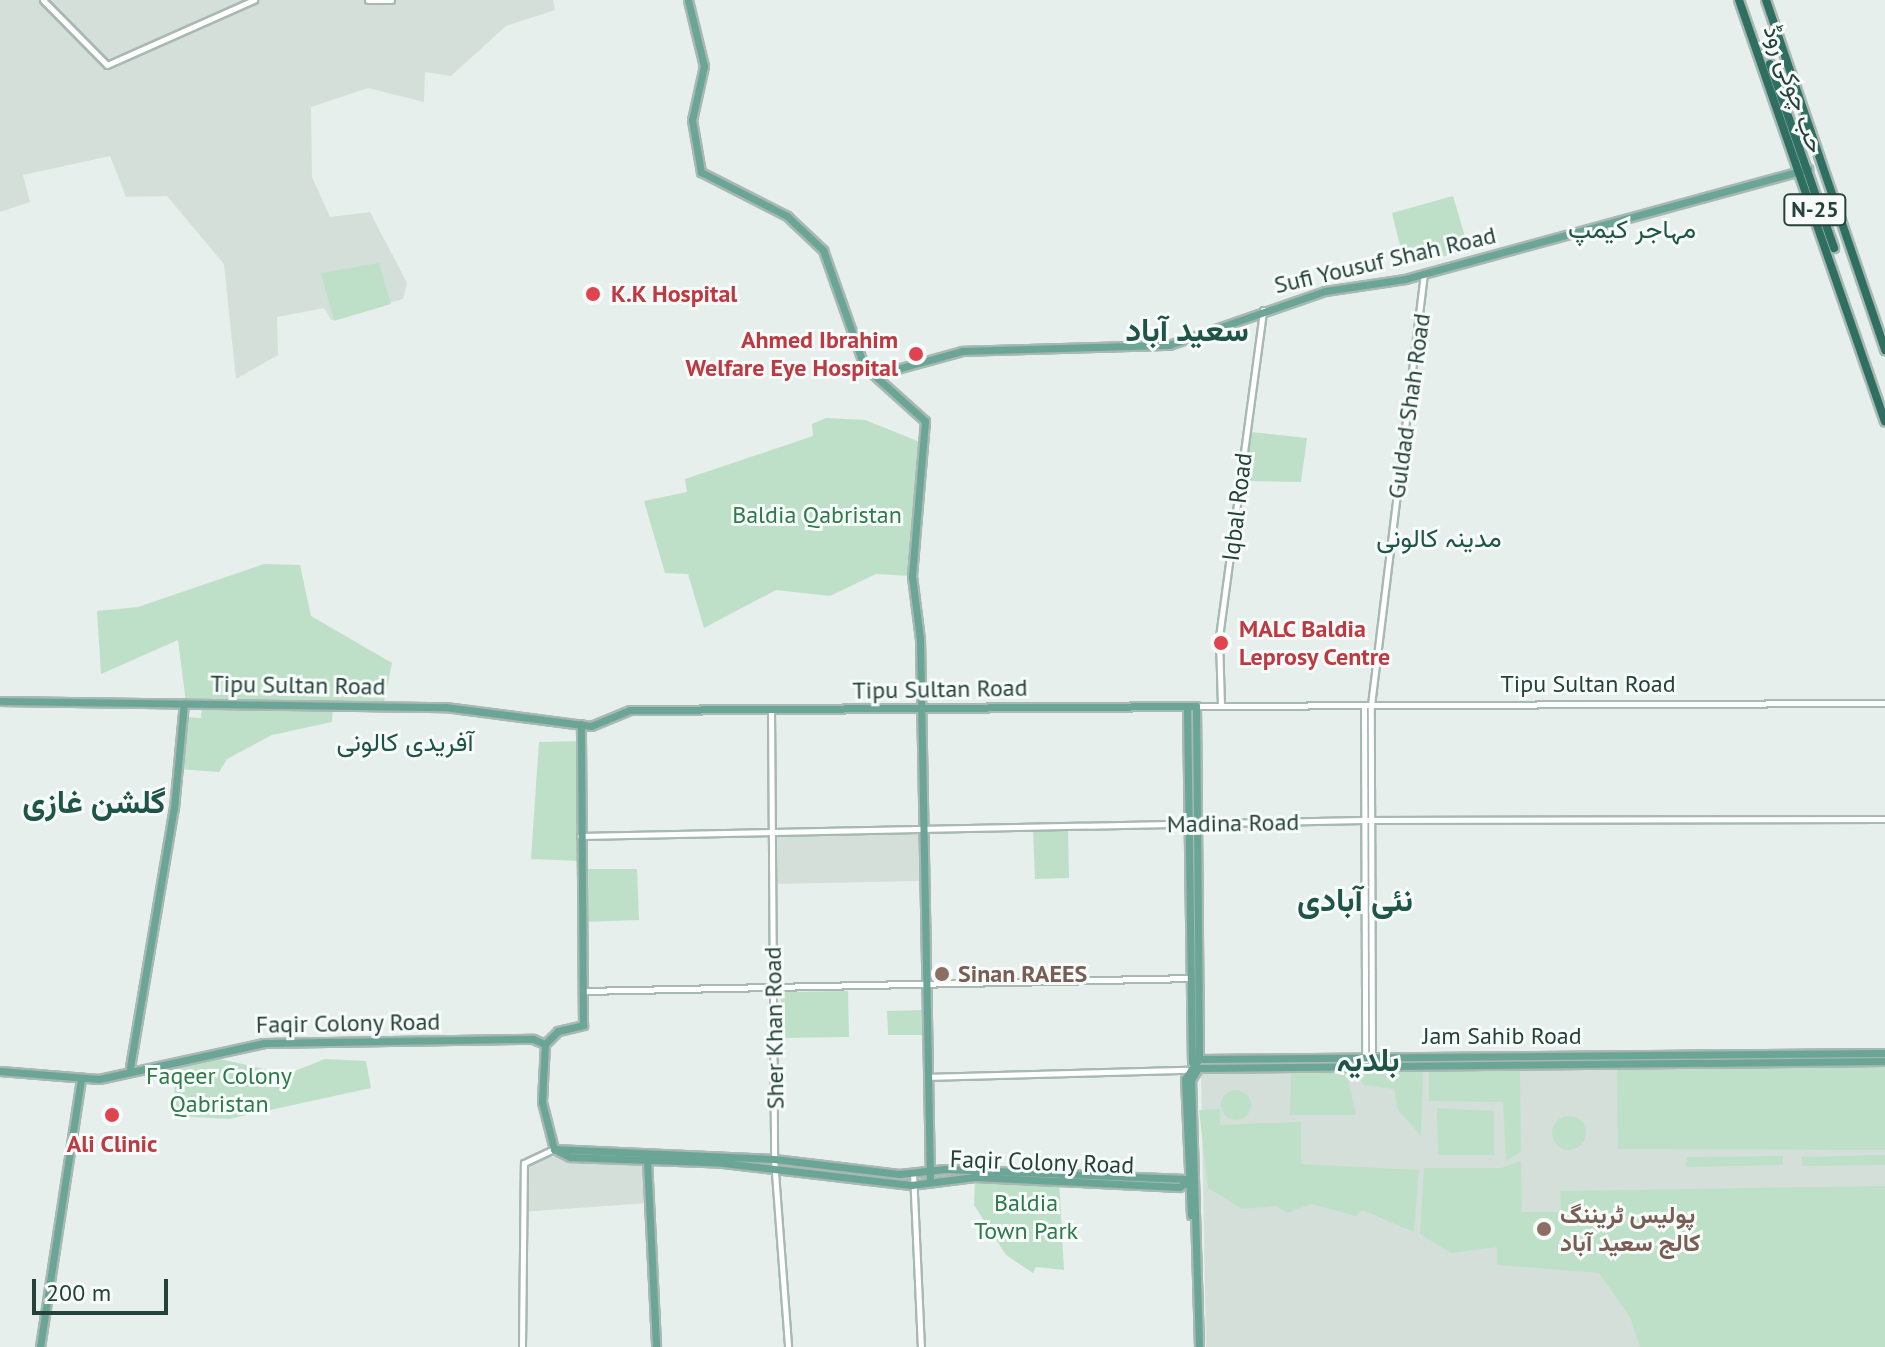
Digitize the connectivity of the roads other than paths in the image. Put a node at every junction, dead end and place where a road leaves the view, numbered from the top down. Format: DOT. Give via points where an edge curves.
graph roads {
  1 [pos="43,0"];
  2 [pos="254,0"];
  3 [pos="368,0"];
  4 [pos="391,0"];
  5 [pos="688,0"];
  6 [pos="1742,0"];
  7 [pos="1766,0"];
  8 [pos="1806,170"];
  9 [pos="1424,273"];
  10 [pos="1264,309"];
  11 [pos="1885,350"];
  12 [pos="875,375"];
  13 [pos="1885,406"];
  14 [pos="1885,421"];
  15 [pos="0,701"];
  16 [pos="184,703"];
  17 [pos="1885,703"];
  18 [pos="1364,705"];
  19 [pos="1371,705"];
  20 [pos="1191,706"];
  21 [pos="1221,706"];
  22 [pos="771,708"];
  23 [pos="922,710"];
  24 [pos="581,724"];
  25 [pos="1885,819"];
  26 [pos="1363,820"];
  27 [pos="1372,821"];
  28 [pos="1192,824"];
  29 [pos="923,831"];
  30 [pos="772,834"];
  31 [pos="580,836"];
  32 [pos="1191,978"];
  33 [pos="924,987"];
  34 [pos="773,988"];
  35 [pos="583,991"];
  36 [pos="545,1044"];
  37 [pos="1885,1053"];
  38 [pos="1195,1061"];
  39 [pos="1368,1061"];
  40 [pos="1885,1061"];
  41 [pos="130,1067"];
  42 [pos="1,1068"];
  43 [pos="1186,1070"];
  44 [pos="927,1077"];
  45 [pos="81,1079"];
  46 [pos="554,1149"];
  47 [pos="647,1157"];
  48 [pos="774,1159"];
  49 [pos="776,1169"];
  50 [pos="929,1169"];
  51 [pos="913,1172"];
  52 [pos="930,1179"];
  53 [pos="1194,1179"];
  54 [pos="1185,1183"];
  55 [pos="911,1185"];
  56 [pos="1195,1232"];
  57 [pos="40,1347"];
  58 [pos="522,1347"];
  59 [pos="656,1347"];
  60 [pos="788,1347"];
  61 [pos="921,1347"];
  62 [pos="1199,1347"];
  1 -- 2 [label="street" via="107,65"];
  3 -- 4 [label="street"];
  5 -- 12 [label="main road" via="704,66 692,120 701,172 787,216 823,250 864,366"];
  6 -- 8 [label="highway, حب چوکی روڈ / N-25"];
  7 -- 11 [label="highway"];
  8 -- 9 [label="main road, Sufi Yousuf Shah Road"];
  8 -- 13 [label="highway, حب چوکی روڈ / N-25"];
  8 -- 14 [label="highway, حب چوکی روڈ / N-25"];
  9 -- 10 [label="main road, Sufi Yousuf Shah Road"];
  9 -- 19 [label="street, Guldad Shah Road"];
  10 -- 12 [label="main road, Sufi Yousuf Shah Road" via="1152,348 962,351"];
  10 -- 21 [label="street, Iqbal Road" via="1219,637"];
  12 -- 23 [label="main road" via="925,421 912,576"];
  15 -- 16 [label="main road, Tipu Sultan Road"];
  16 -- 24 [label="main road, Tipu Sultan Road" via="445,707"];
  16 -- 41 [label="main road"];
  17 -- 19 [label="street, Tipu Sultan Road"];
  18 -- 19 [label="street, Tipu Sultan Road"];
  18 -- 21 [label="street, Tipu Sultan Road"];
  18 -- 26 [label="street"];
  19 -- 27 [label="street, Guldad Shah Road"];
  20 -- 21 [label="street, Tipu Sultan Road"];
  20 -- 23 [label="main road, Tipu Sultan Road"];
  20 -- 28 [label="main road"];
  22 -- 23 [label="main road, Tipu Sultan Road"];
  22 -- 24 [label="main road, Tipu Sultan Road" via="630,710"];
  22 -- 30 [label="street, Sher Khan Road"];
  23 -- 29 [label="main road"];
  24 -- 31 [label="main road"];
  25 -- 27 [label="street, Madina Road"];
  26 -- 27 [label="street, Madina Road"];
  26 -- 28 [label="street, Madina Road"];
  26 -- 39 [label="street"];
  27 -- 39 [label="street, Guldad Shah Road"];
  28 -- 29 [label="street, Madina Road"];
  28 -- 32 [label="main road"];
  28 -- 38 [label="main road"];
  29 -- 30 [label="street, Madina Road"];
  29 -- 33 [label="main road"];
  30 -- 31 [label="street, Madina Road"];
  30 -- 34 [label="street, Sher Khan Road"];
  31 -- 35 [label="main road"];
  32 -- 33 [label="street"];
  32 -- 38 [label="main road"];
  33 -- 34 [label="street"];
  33 -- 44 [label="main road"];
  34 -- 35 [label="street"];
  34 -- 48 [label="street, Sher Khan Road"];
  35 -- 36 [label="main road" via="583,1025 558,1031"];
  36 -- 41 [label="main road, Faqir Colony Road" via="264,1043"];
  36 -- 46 [label="main road" via="542,1102"];
  37 -- 39 [label="main road, Jam Sahib Road"];
  38 -- 39 [label="main road, Jam Sahib Road"];
  38 -- 43 [label="main road"];
  39 -- 40 [label="main road, Jam Sahib Road"];
  39 -- 53 [label="main road, Jam Sahib Road" via="1198,1068 1191,1080"];
  41 -- 45 [label="main road, Faqir Colony Road"];
  42 -- 45 [label="main road, Faqir Colony Road"];
  43 -- 44 [label="street"];
  43 -- 54 [label="main road"];
  44 -- 50 [label="main road"];
  45 -- 57 [label="main road"];
  46 -- 47 [label="main road, Faqir Colony Road"];
  46 -- 58 [label="street" via="524,1163"];
  47 -- 48 [label="main road, Faqir Colony Road"];
  47 -- 49 [label="main road, Faqir Colony Road"];
  47 -- 59 [label="main road"];
  48 -- 49 [label="street, Sher Khan Road"];
  48 -- 51 [label="main road, Faqir Colony Road"];
  49 -- 55 [label="main road, Faqir Colony Road"];
  49 -- 60 [label="street, Sher Khan Road"];
  50 -- 51 [label="main road, Faqir Colony Road"];
  50 -- 52 [label="main road"];
  50 -- 54 [label="main road, Faqir Colony Road"];
  51 -- 55 [label="street"];
  52 -- 54 [label="main road, Faqir Colony Road"];
  52 -- 55 [label="main road, Faqir Colony Road"];
  53 -- 54 [label="main road"];
  53 -- 56 [label="main road"];
  54 -- 56 [label="main road"];
  55 -- 61 [label="street"];
  56 -- 62 [label="main road"];
}
